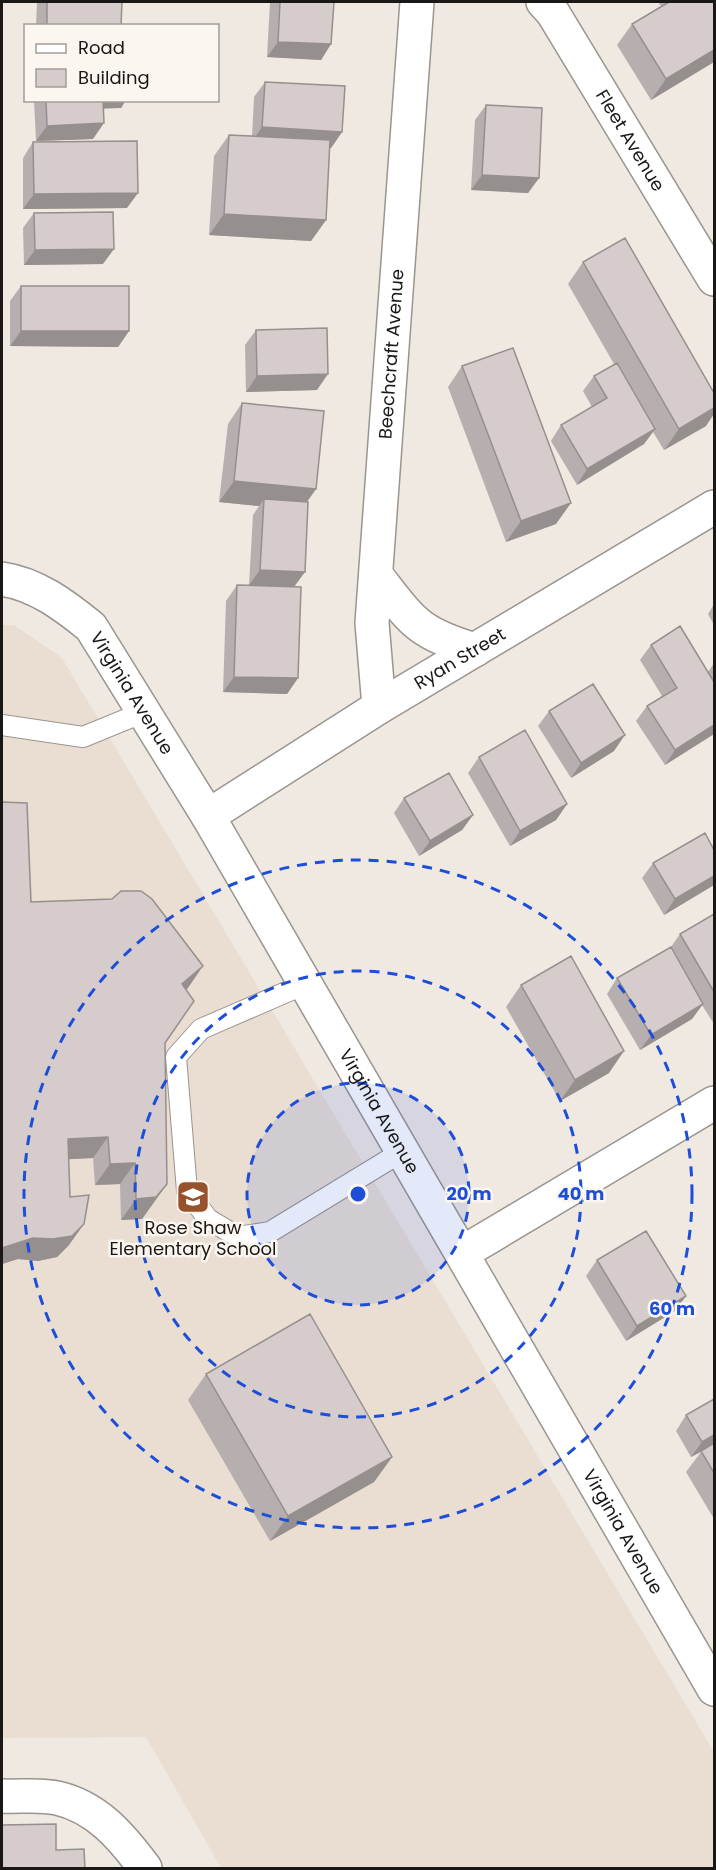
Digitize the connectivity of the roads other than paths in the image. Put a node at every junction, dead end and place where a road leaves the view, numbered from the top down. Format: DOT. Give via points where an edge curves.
graph roads {
  1 [pos="417,2"];
  2 [pos="543,2"];
  3 [pos="714,279"];
  4 [pos="714,507"];
  5 [pos="376,575"];
  6 [pos="2,579"];
  7 [pos="475,650"];
  8 [pos="379,706"];
  9 [pos="144,712"];
  10 [pos="2,725"];
  11 [pos="208,816"];
  12 [pos="305,984"];
  13 [pos="714,1102"];
  14 [pos="403,1151"];
  15 [pos="462,1253"];
  16 [pos="714,1689"];
  17 [pos="2,1796"];
  18 [pos="136,1856"];
  1 -- 5 [label="street, Beechcraft Avenue"];
  2 -- 3 [label="street, Fleet Avenue"];
  4 -- 7 [label="street, Ryan Street"];
  5 -- 7 [label="street" via="419,627 440,639"];
  5 -- 8 [label="street, Beechcraft Avenue" via="372,623"];
  6 -- 9 [label="street, Virginia Avenue" via="22,582 64,605 91,627"];
  7 -- 8 [label="street, Ryan Street"];
  8 -- 11 [label="street, Ryan Street"];
  9 -- 10 [label="lane" via="83,737"];
  9 -- 11 [label="street, Virginia Avenue"];
  11 -- 12 [label="street, Virginia Avenue"];
  12 -- 14 [label="street, Virginia Avenue"];
  12 -- 14 [label="lane" via="201,1029 176,1057 187,1191 208,1219 238,1237 270,1232"];
  13 -- 15 [label="street"];
  14 -- 15 [label="street, Virginia Avenue"];
  15 -- 16 [label="street, Virginia Avenue"];
  17 -- 18 [label="street" via="57,1798 100,1816"];
}
